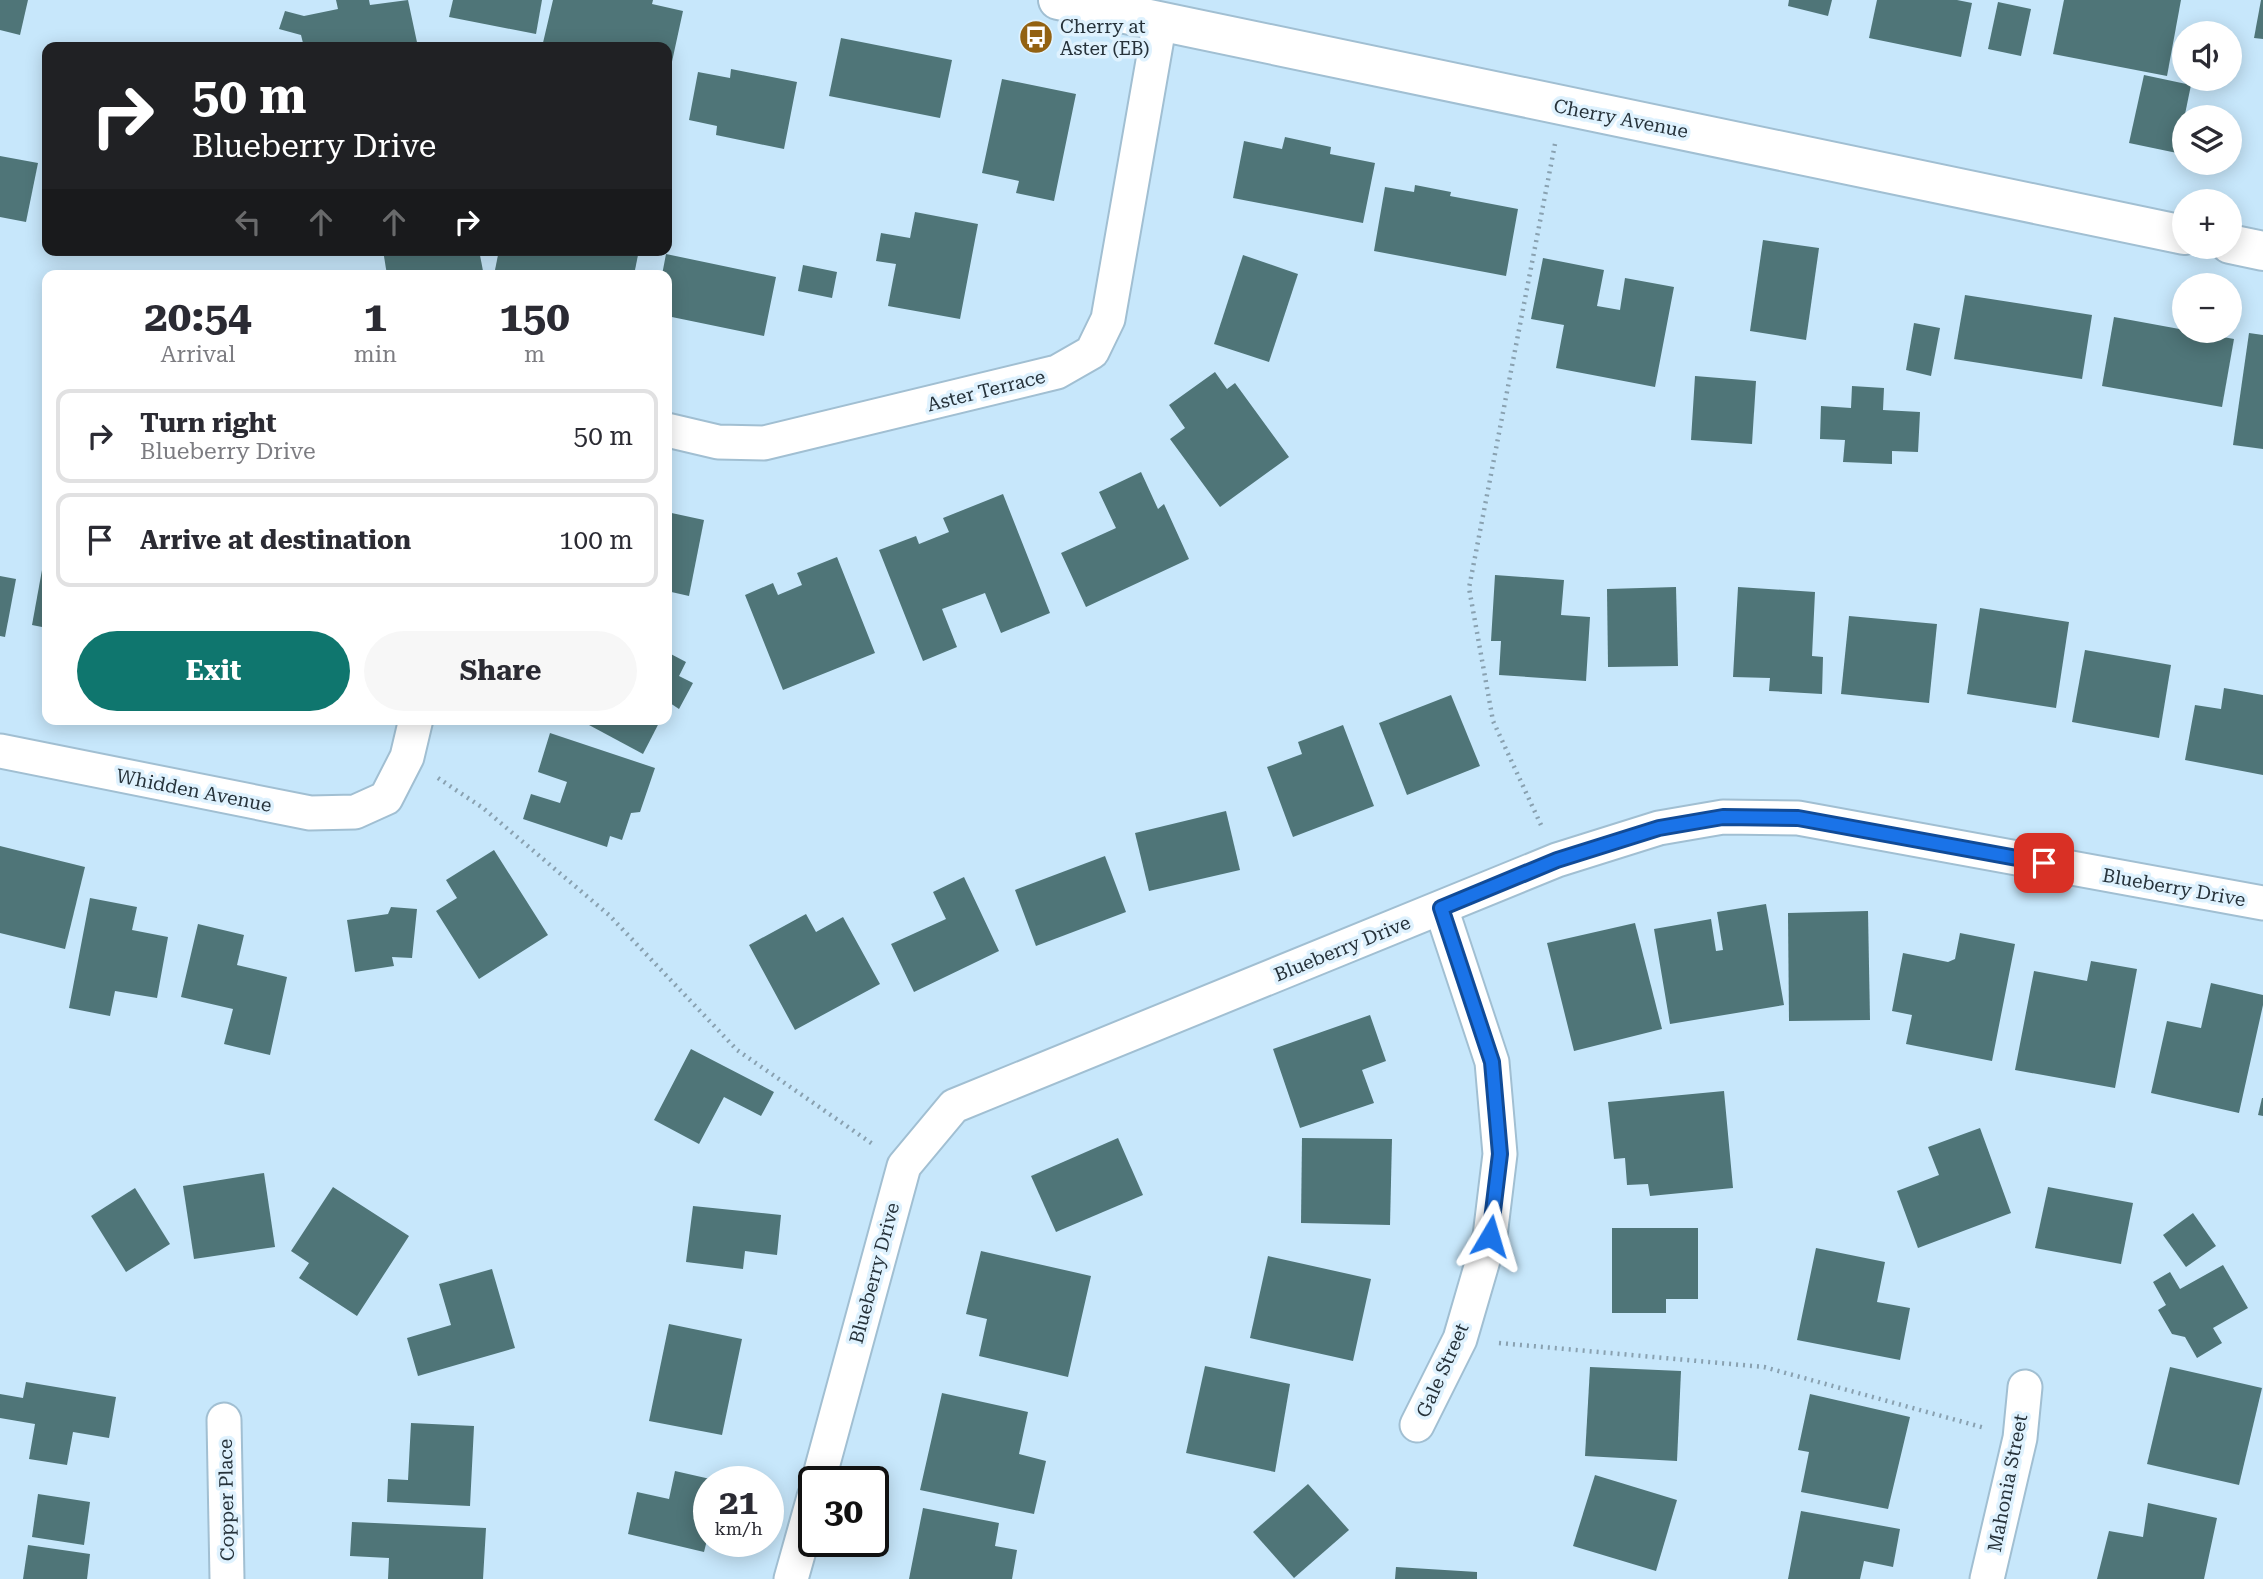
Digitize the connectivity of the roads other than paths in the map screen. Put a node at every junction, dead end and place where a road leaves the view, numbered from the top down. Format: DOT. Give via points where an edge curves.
graph roads {
  1 [pos="1058,0"];
  2 [pos="1160,21"];
  3 [pos="2172,232"];
  4 [pos="2242,247"];
  5 [pos="2263,251"];
  6 [pos="672,431"];
  7 [pos="415,725"];
  8 [pos="0,751"];
  9 [pos="2263,903"];
  10 [pos="1441,908"];
  11 [pos="2025,1387"];
  12 [pos="224,1420"];
  13 [pos="1417,1425"];
  14 [pos="822,1466"];
  15 [pos="798,1554"];
  16 [pos="227,1579"];
  17 [pos="791,1579"];
  18 [pos="1987,1579"];
  1 -- 2 [label="street, Cherry Avenue"];
  2 -- 3 [label="street, Cherry Avenue"];
  2 -- 6 [label="street, Aster Terrace" via="1108,319 1092,352 1057,372 764,443 718,443"];
  4 -- 5 [label="street"];
  7 -- 8 [label="street, Whidden Avenue" via="407,757 386,798 355,812 310,813"];
  9 -- 10 [label="street, Blueberry Drive" via="1798,818 1723,817 1659,828 1557,860"];
  10 -- 13 [label="street, Gale Street" via="1492,1062 1500,1154 1490,1236 1460,1339"];
  10 -- 14 [label="street, Blueberry Drive" via="954,1106 904,1166"];
  11 -- 18 [label="street, Mahonia Street" via="2020,1438"];
  12 -- 16 [label="street, Copper Place"];
  15 -- 17 [label="street"];
}
